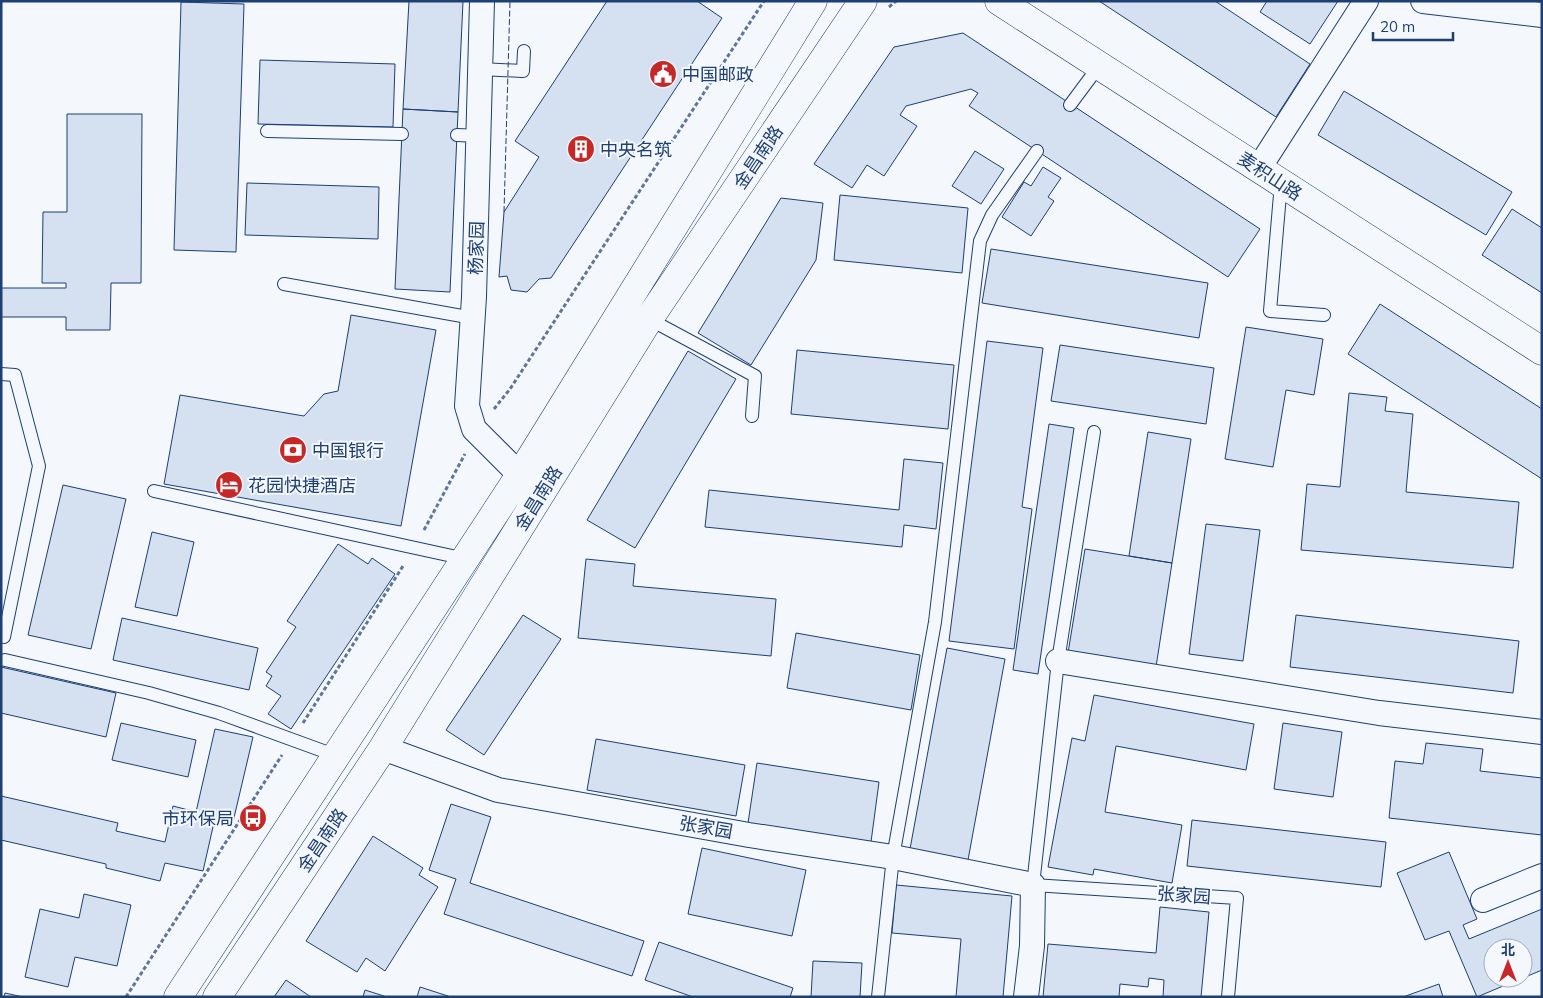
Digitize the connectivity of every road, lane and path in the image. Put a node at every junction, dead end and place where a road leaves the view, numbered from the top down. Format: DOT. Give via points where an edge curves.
graph roads {
  1 [pos="482,1"];
  2 [pos="764,1"];
  3 [pos="814,1"];
  4 [pos="863,1"];
  5 [pos="999,1"];
  6 [pos="1366,1"];
  7 [pos="1423,1"];
  8 [pos="1542,15"];
  9 [pos="524,51"];
  10 [pos="1098,66"];
  11 [pos="480,69"];
  12 [pos="1070,105"];
  13 [pos="267,131"];
  14 [pos="402,134"];
  15 [pos="1037,151"];
  16 [pos="1258,168"];
  17 [pos="1281,184"];
  18 [pos="284,284"];
  19 [pos="1324,315"];
  20 [pos="473,318"];
  21 [pos="649,319"];
  22 [pos="1542,351"];
  23 [pos="1,374"];
  24 [pos="752,416"];
  25 [pos="477,431"];
  26 [pos="1094,432"];
  27 [pos="520,475"];
  28 [pos="154,491"];
  29 [pos="414,548"];
  30 [pos="466,559"];
  31 [pos="1,636"];
  32 [pos="5,660"];
  33 [pos="1058,661"];
  34 [pos="1542,732"];
  35 [pos="292,739"];
  36 [pos="383,748"];
  37 [pos="337,756"];
  38 [pos="893,857"];
  39 [pos="1542,876"];
  40 [pos="1033,885"];
  41 [pos="1483,900"];
  42 [pos="126,997"];
  43 [pos="178,997"];
  44 [pos="218,997"];
  45 [pos="878,997"];
  46 [pos="1026,997"];
  47 [pos="1228,997"];
  1 -- 11 [label="street, 杨家园"];
  2 -- 25 [label="path" via="510,389"];
  3 -- 27 [label="street, 金昌南路"];
  4 -- 21 [label="street, 金昌南路"];
  5 -- 10 [label="street, 麦积山路"];
  6 -- 16 [label="street"];
  7 -- 8 [label="street"];
  9 -- 11 [label="lane" via="523,71"];
  10 -- 12 [label="lane"];
  10 -- 16 [label="street, 麦积山路"];
  11 -- 20 [label="street, 杨家园" via="468,135"];
  13 -- 14 [label="lane"];
  15 -- 38 [label="lane" via="992,215 980,241 935,622"];
  16 -- 17 [label="street, 麦积山路"];
  17 -- 19 [label="lane" via="1270,311"];
  17 -- 22 [label="street, 麦积山路"];
  18 -- 20 [label="lane"];
  20 -- 25 [label="street, 杨家园" via="467,406"];
  21 -- 24 [label="lane" via="755,376"];
  21 -- 36 [label="street, 金昌南路"];
  23 -- 31 [label="lane" via="15,375 39,466 4,637"];
  25 -- 27 [label="street, 杨家园"];
  25 -- 29 [label="path"];
  26 -- 33 [label="lane"];
  27 -- 30 [label="street, 金昌南路"];
  28 -- 29 [label="lane"];
  29 -- 30 [label="lane"];
  29 -- 35 [label="path"];
  30 -- 37 [label="street, 金昌南路"];
  32 -- 35 [label="lane" via="149,693"];
  33 -- 34 [label="street" via="1379,713"];
  33 -- 40 [label="lane"];
  35 -- 37 [label="lane"];
  35 -- 42 [label="path"];
  36 -- 38 [label="street, 张家园" via="498,790 758,837"];
  36 -- 44 [label="street, 金昌南路"];
  37 -- 43 [label="street, 金昌南路"];
  38 -- 40 [label="street, 张家园"];
  38 -- 45 [label="lane"];
  39 -- 41 [label="street"];
  40 -- 46 [label="street" via="1032,946"];
  40 -- 47 [label="lane, 张家园" via="1237,898"];
}
